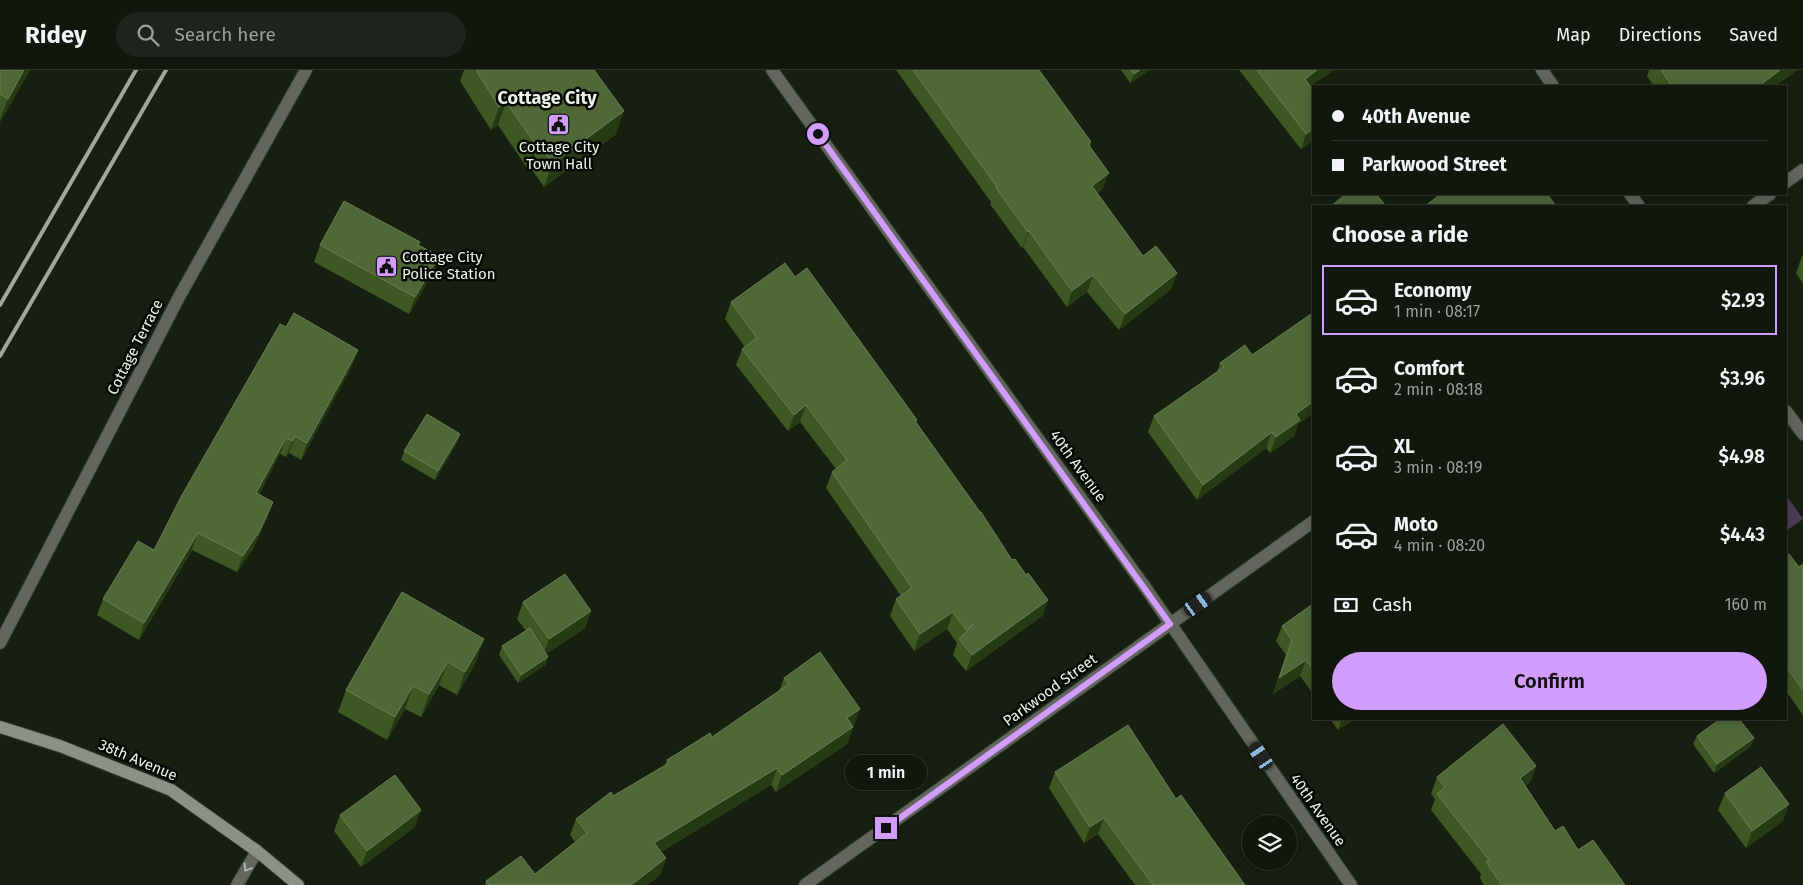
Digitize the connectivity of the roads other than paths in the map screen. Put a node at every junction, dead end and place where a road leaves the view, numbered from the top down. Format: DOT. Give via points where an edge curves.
graph roads {
  1 [pos="306,70"];
  2 [pos="772,70"];
  3 [pos="1542,70"];
  4 [pos="1552,85"];
  5 [pos="1803,170"];
  6 [pos="1787,181"];
  7 [pos="1769,195"];
  8 [pos="1754,205"];
  9 [pos="1787,412"];
  10 [pos="1803,434"];
  11 [pos="1312,522"];
  12 [pos="1170,624"];
  13 [pos="0,643"];
  14 [pos="0,727"];
  15 [pos="258,851"];
  16 [pos="237,885"];
  17 [pos="298,885"];
  18 [pos="805,885"];
  19 [pos="1351,885"];
  1 -- 13 [label="street, Cottage Terrace" via="179,297"];
  2 -- 12 [label="street, 40th Avenue"];
  3 -- 4 [label="street"];
  5 -- 6 [label="street"];
  7 -- 8 [label="street"];
  9 -- 10 [label="street"];
  11 -- 12 [label="street, Parkwood Street"];
  12 -- 18 [label="street, Parkwood Street"];
  12 -- 19 [label="street, 40th Avenue"];
  14 -- 15 [label="main road, 38th Avenue" via="60,746 171,790"];
  15 -- 16 [label="street, one-way"];
  15 -- 17 [label="main road, 38th Avenue"];
}
